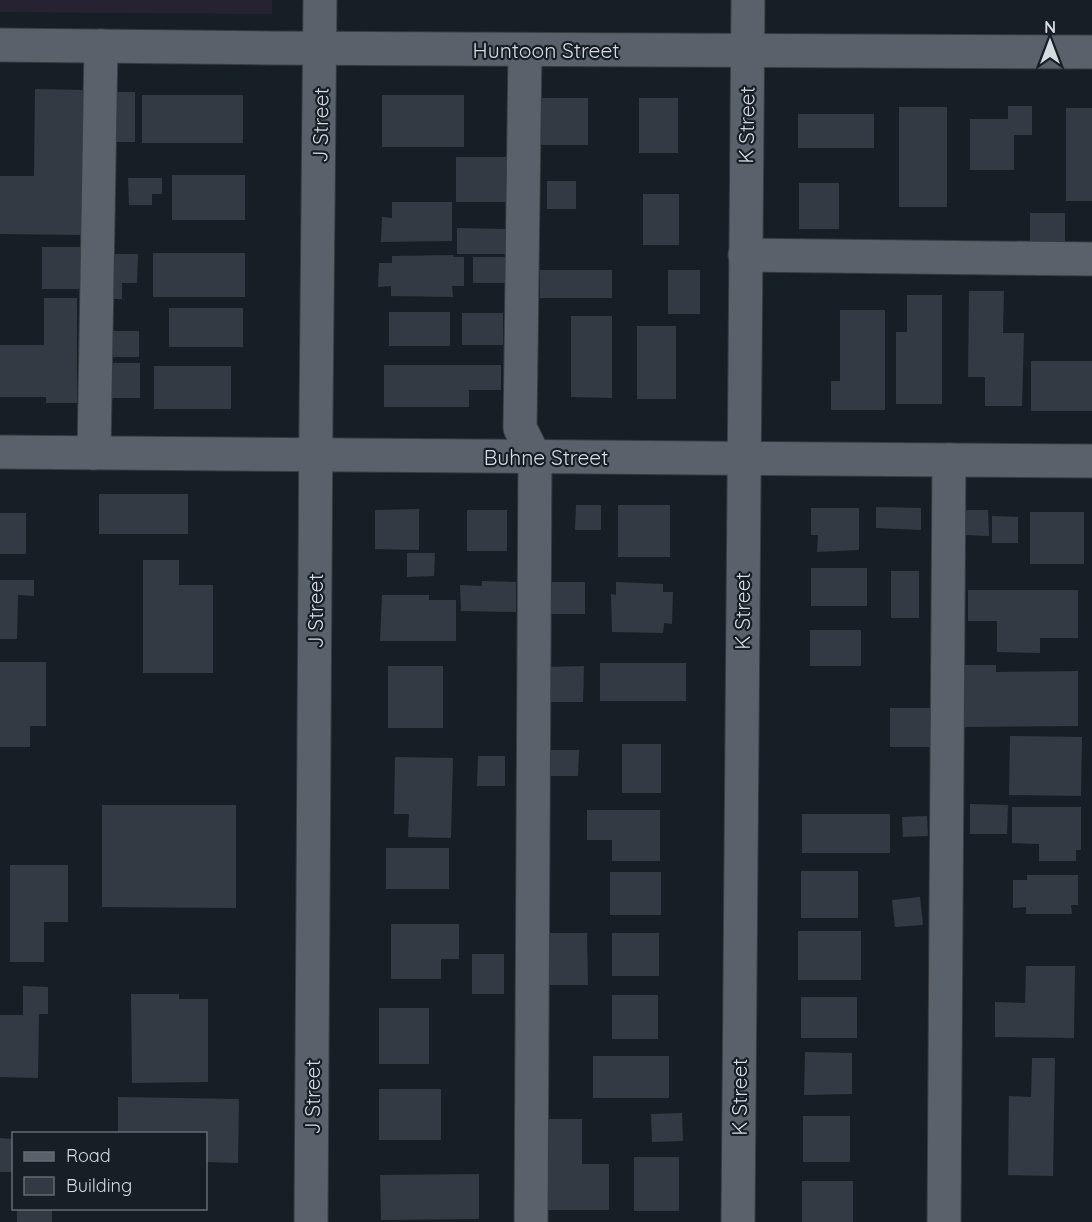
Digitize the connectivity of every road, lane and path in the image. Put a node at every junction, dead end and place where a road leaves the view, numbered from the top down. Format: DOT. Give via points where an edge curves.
graph roads {
  1 [pos="320,0"];
  2 [pos="748,0"];
  3 [pos="0,45"];
  4 [pos="101,46"];
  5 [pos="321,48"];
  6 [pos="525,50"];
  7 [pos="747,50"];
  8 [pos="1092,52"];
  9 [pos="745,255"];
  10 [pos="1092,259"];
  11 [pos="0,452"];
  12 [pos="94,453"];
  13 [pos="316,454"];
  14 [pos="744,457"];
  15 [pos="535,458"];
  16 [pos="949,460"];
  17 [pos="1092,461"];
  18 [pos="311,1222"];
  19 [pos="531,1222"];
  20 [pos="738,1222"];
  21 [pos="944,1222"];
  1 -- 5 [label="street, J Street"];
  2 -- 7 [label="street, K Street"];
  3 -- 4 [label="street, Huntoon Street"];
  4 -- 5 [label="street, Huntoon Street"];
  4 -- 12 [label="street"];
  5 -- 6 [label="street, Huntoon Street"];
  5 -- 13 [label="street, J Street"];
  6 -- 7 [label="street, Huntoon Street"];
  6 -- 15 [label="street" via="520,428"];
  7 -- 8 [label="street, Huntoon Street"];
  7 -- 9 [label="street, K Street"];
  9 -- 10 [label="street"];
  9 -- 14 [label="street, K Street"];
  11 -- 12 [label="street, Buhne Street"];
  12 -- 13 [label="street, Buhne Street"];
  13 -- 15 [label="street, Buhne Street"];
  13 -- 18 [label="street, J Street"];
  14 -- 15 [label="street, Buhne Street"];
  14 -- 16 [label="street, Buhne Street"];
  14 -- 20 [label="street, K Street"];
  15 -- 19 [label="street"];
  16 -- 17 [label="street, Buhne Street"];
  16 -- 21 [label="street"];
}
